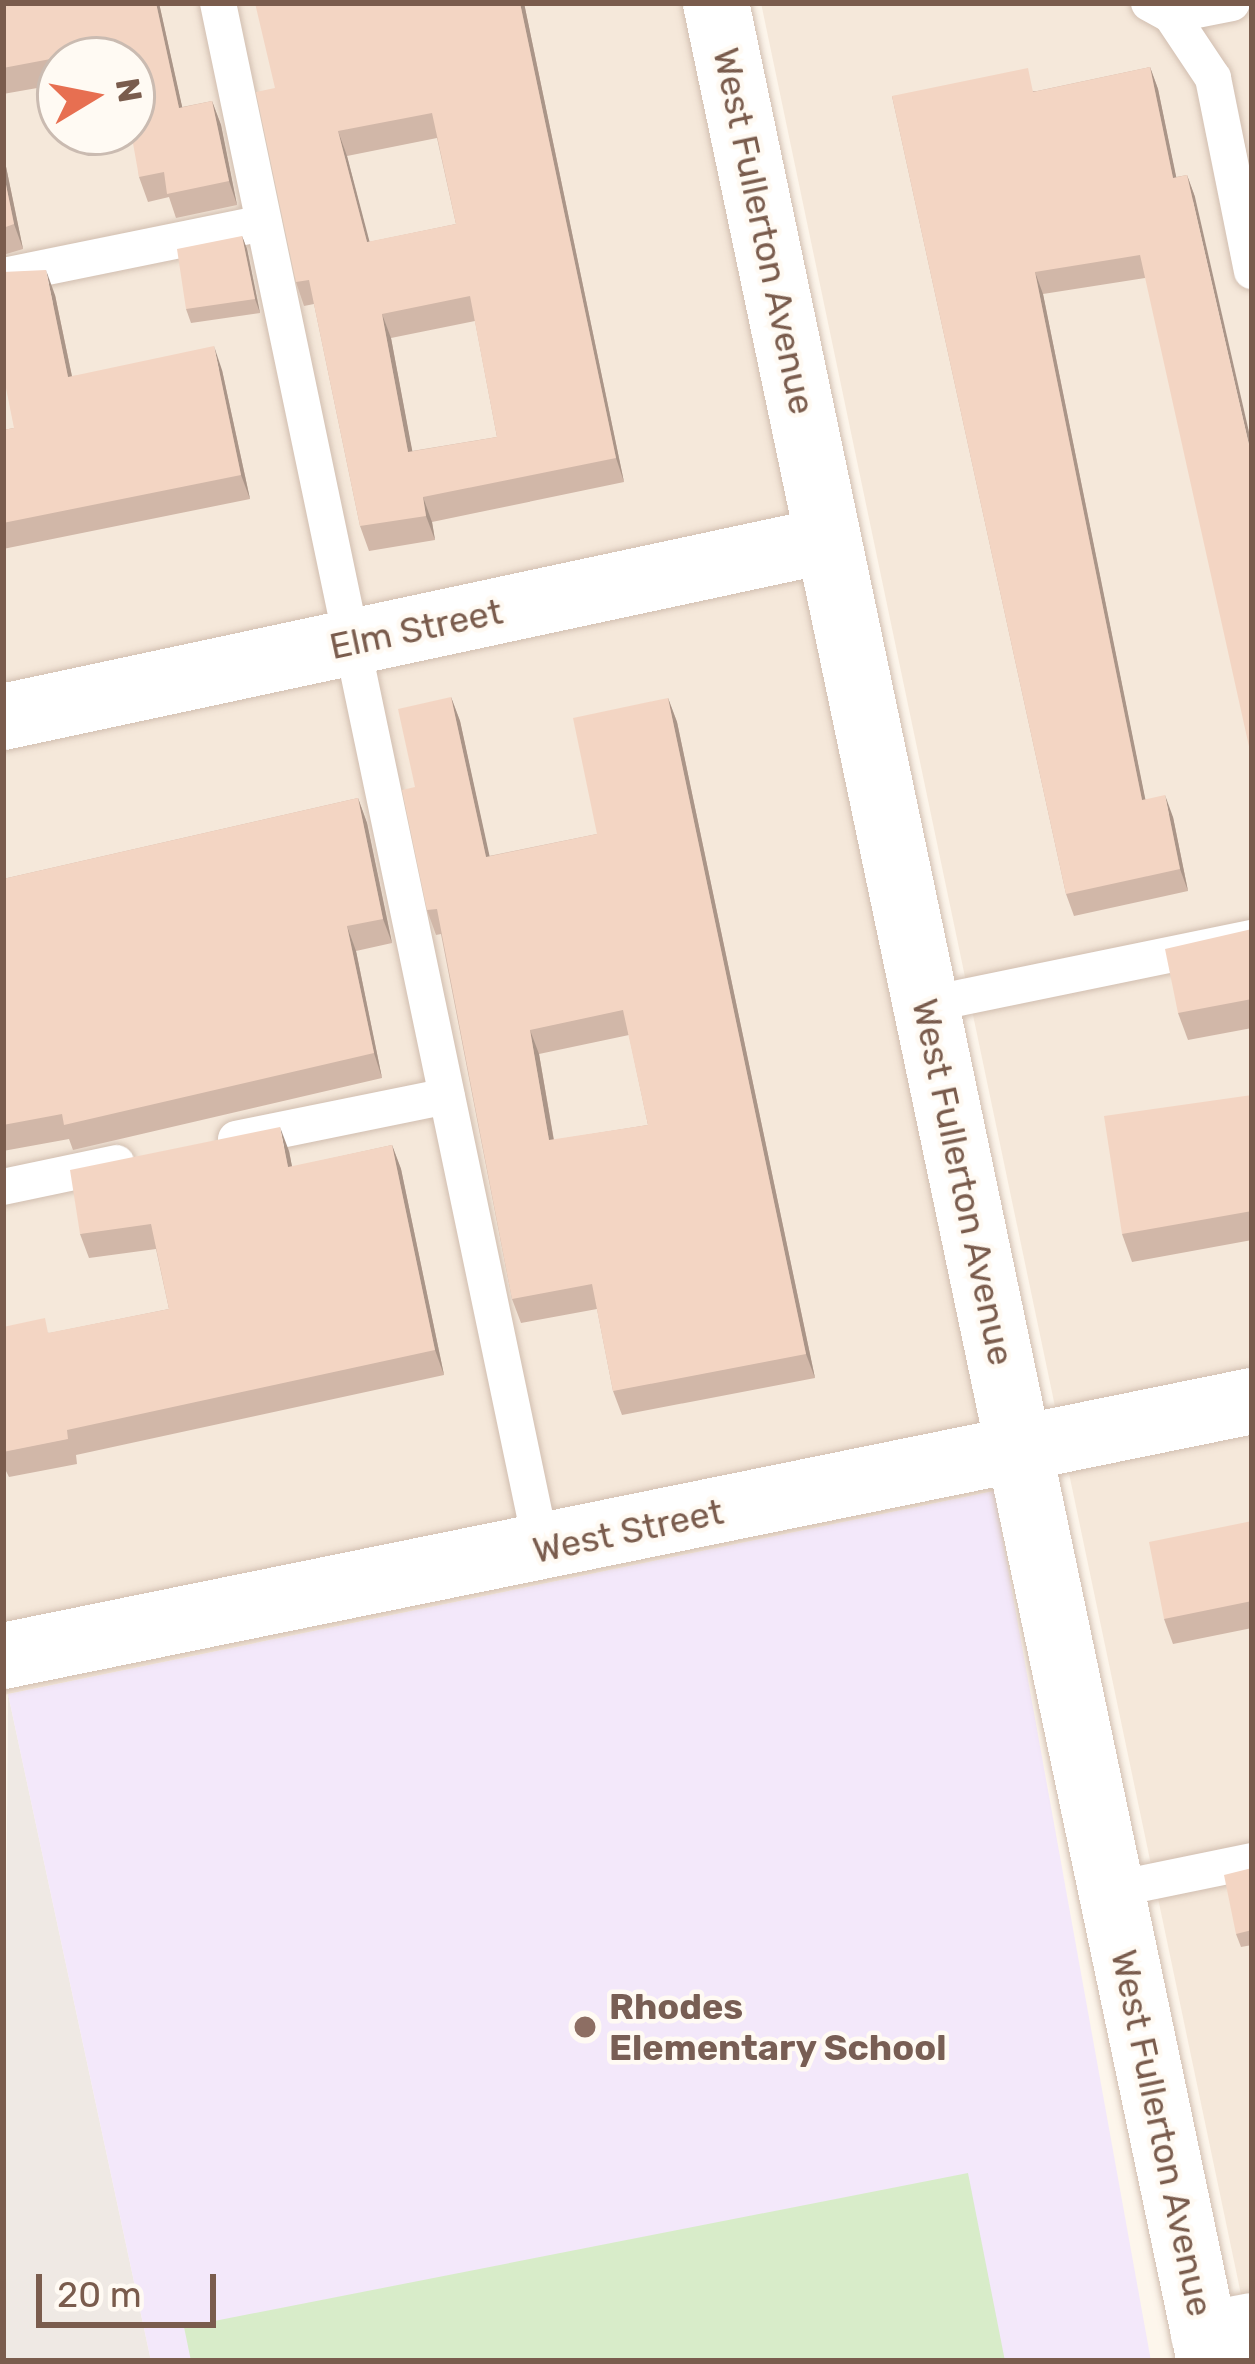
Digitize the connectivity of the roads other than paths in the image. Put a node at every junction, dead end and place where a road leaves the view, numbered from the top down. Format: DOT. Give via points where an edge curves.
graph roads {
  1 [pos="218,3"];
  2 [pos="716,3"];
  3 [pos="1232,3"];
  4 [pos="1160,9"];
  5 [pos="264,223"];
  6 [pos="1252,271"];
  7 [pos="3,276"];
  8 [pos="828,540"];
  9 [pos="352,643"];
  10 [pos="3,718"];
  11 [pos="1252,938"];
  12 [pos="926,1005"];
  13 [pos="447,1096"];
  14 [pos="190,1148"];
  15 [pos="143,1158"];
  16 [pos="3,1187"];
  17 [pos="1252,1401"];
  18 [pos="1019,1449"];
  19 [pos="542,1550"];
  20 [pos="3,1656"];
  21 [pos="1252,1862"];
  22 [pos="1111,1890"];
  23 [pos="1222,2341"];
  1 -- 5 [label="lane"];
  2 -- 8 [label="street, West Fullerton Avenue"];
  3 -- 4 [label="lane"];
  4 -- 6 [label="lane" via="1213,78"];
  5 -- 7 [label="lane"];
  5 -- 9 [label="lane"];
  8 -- 9 [label="street, Elm Street"];
  8 -- 12 [label="street, West Fullerton Avenue"];
  9 -- 10 [label="street, Elm Street"];
  9 -- 13 [label="lane"];
  11 -- 12 [label="lane"];
  12 -- 18 [label="street, West Fullerton Avenue"];
  13 -- 14 [label="lane"];
  13 -- 19 [label="lane"];
  15 -- 16 [label="lane"];
  17 -- 18 [label="street, West Street"];
  18 -- 19 [label="street, West Street"];
  18 -- 22 [label="street, West Fullerton Avenue"];
  19 -- 20 [label="street, West Street"];
  21 -- 22 [label="lane"];
  22 -- 23 [label="street, West Fullerton Avenue"];
}
